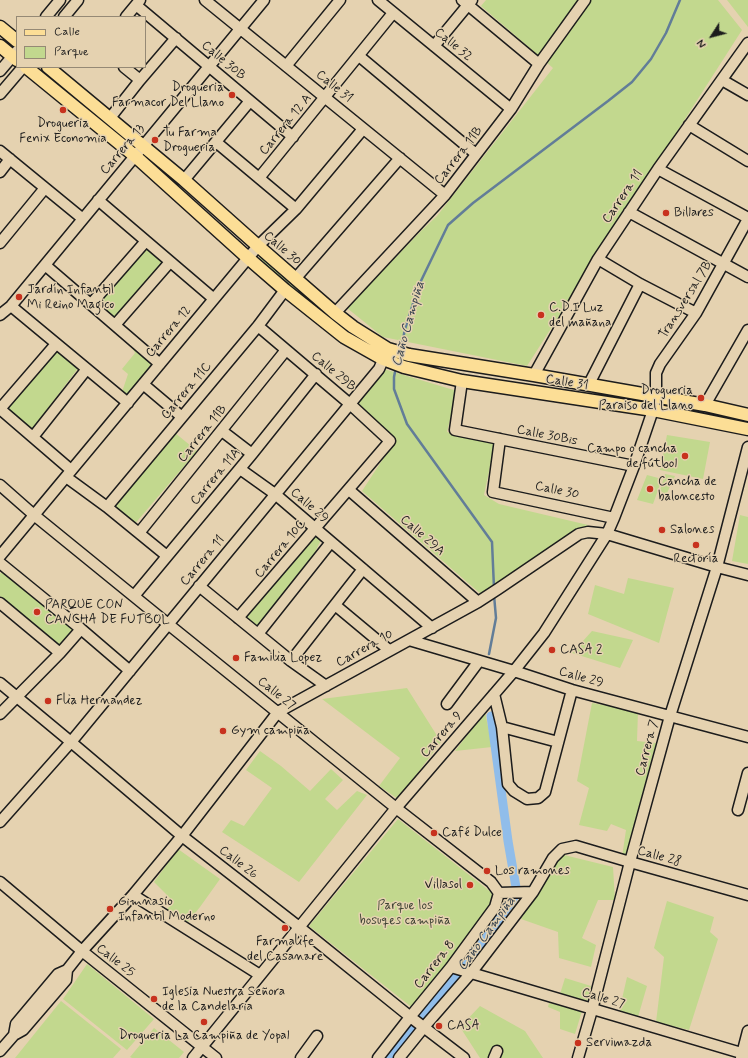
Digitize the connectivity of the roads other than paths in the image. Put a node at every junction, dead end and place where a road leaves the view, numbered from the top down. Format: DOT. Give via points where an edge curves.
graph roads {
  1 [pos="60,0"];
  2 [pos="78,0"];
  3 [pos="205,0"];
  4 [pos="264,0"];
  5 [pos="340,0"];
  6 [pos="378,0"];
  7 [pos="586,0"];
  8 [pos="138,2"];
  9 [pos="467,2"];
  10 [pos="393,13"];
  11 [pos="47,16"];
  12 [pos="65,16"];
  13 [pos="127,16"];
  14 [pos="0,27"];
  15 [pos="240,29"];
  16 [pos="176,38"];
  17 [pos="16,40"];
  18 [pos="748,43"];
  19 [pos="0,46"];
  20 [pos="434,46"];
  21 [pos="16,55"];
  22 [pos="359,56"];
  23 [pos="539,64"];
  24 [pos="209,66"];
  25 [pos="286,66"];
  26 [pos="24,68"];
  27 [pos="26,68"];
  28 [pos="49,68"];
  29 [pos="125,68"];
  30 [pos="0,71"];
  31 [pos="140,80"];
  32 [pos="722,80"];
  33 [pos="0,94"];
  34 [pos="748,95"];
  35 [pos="325,98"];
  36 [pos="250,101"];
  37 [pos="511,109"];
  38 [pos="110,118"];
  39 [pos="690,125"];
  40 [pos="363,129"];
  41 [pos="293,137"];
  42 [pos="216,142"];
  43 [pos="143,146"];
  44 [pos="0,151"];
  45 [pos="476,154"];
  46 [pos="135,156"];
  47 [pos="400,158"];
  48 [pos="10,159"];
  49 [pos="748,161"];
  50 [pos="658,169"];
  51 [pos="0,172"];
  52 [pos="259,178"];
  53 [pos="184,180"];
  54 [pos="45,188"];
  55 [pos="445,195"];
  56 [pos="98,200"];
  57 [pos="296,209"];
  58 [pos="629,212"];
  59 [pos="748,218"];
  60 [pos="83,219"];
  61 [pos="146,241"];
  62 [pos="0,243"];
  63 [pos="258,246"];
  64 [pos="248,258"];
  65 [pos="598,259"];
  66 [pos="170,262"];
  67 [pos="723,264"];
  68 [pos="45,265"];
  69 [pos="748,277"];
  70 [pos="295,279"];
  71 [pos="640,284"];
  72 [pos="285,290"];
  73 [pos="214,299"];
  74 [pos="91,304"];
  75 [pos="11,306"];
  76 [pos="335,313"];
  77 [pos="696,313"];
  78 [pos="0,315"];
  79 [pos="115,325"];
  80 [pos="258,326"];
  81 [pos="747,335"];
  82 [pos="56,344"];
  83 [pos="286,350"];
  84 [pos="386,354"];
  85 [pos="160,364"];
  86 [pos="86,370"];
  87 [pos="316,374"];
  88 [pos="534,375"];
  89 [pos="462,381"];
  90 [pos="143,384"];
  91 [pos="589,384"];
  92 [pos="656,396"];
  93 [pos="128,403"];
  94 [pos="350,404"];
  95 [pos="705,405"];
  96 [pos="0,409"];
  97 [pos="653,410"];
  98 [pos="748,415"];
  99 [pos="182,417"];
  100 [pos="748,429"];
  101 [pos="222,431"];
  102 [pos="33,437"];
  103 [pos="500,439"];
  104 [pos="390,441"];
  105 [pos="748,447"];
  106 [pos="252,454"];
  107 [pos="634,466"];
  108 [pos="240,469"];
  109 [pos="68,474"];
  110 [pos="0,485"];
  111 [pos="349,490"];
  112 [pos="275,494"];
  113 [pos="107,507"];
  114 [pos="34,515"];
  115 [pos="614,518"];
  116 [pos="315,528"];
  117 [pos="139,533"];
  118 [pos="608,534"];
  119 [pos="331,542"];
  120 [pos="0,556"];
  121 [pos="167,556"];
  122 [pos="0,562"];
  123 [pos="717,567"];
  124 [pos="363,569"];
  125 [pos="748,575"];
  126 [pos="199,586"];
  127 [pos="134,596"];
  128 [pos="478,602"];
  129 [pos="0,603"];
  130 [pos="335,605"];
  131 [pos="238,618"];
  132 [pos="168,624"];
  133 [pos="432,628"];
  134 [pos="81,629"];
  135 [pos="258,634"];
  136 [pos="409,640"];
  137 [pos="389,650"];
  138 [pos="60,653"];
  139 [pos="291,660"];
  140 [pos="479,661"];
  141 [pos="130,671"];
  142 [pos="514,671"];
  143 [pos="0,683"];
  144 [pos="326,686"];
  145 [pos="572,690"];
  146 [pos="494,694"];
  147 [pos="16,697"];
  148 [pos="447,704"];
  149 [pos="278,712"];
  150 [pos="0,714"];
  151 [pos="670,716"];
  152 [pos="502,727"];
  153 [pos="748,737"];
  154 [pos="71,742"];
  155 [pos="558,742"];
  156 [pos="748,773"];
  157 [pos="396,808"];
  158 [pos="738,810"];
  159 [pos="0,822"];
  160 [pos="182,836"];
  161 [pos="562,849"];
  162 [pos="630,862"];
  163 [pos="0,882"];
  164 [pos="533,892"];
  165 [pos="499,893"];
  166 [pos="133,895"];
  167 [pos="748,895"];
  168 [pos="299,927"];
  169 [pos="82,951"];
  170 [pos="462,970"];
  171 [pos="260,976"];
  172 [pos="592,1010"];
  173 [pos="412,1018"];
  174 [pos="423,1026"];
  175 [pos="748,1031"];
  176 [pos="317,1036"];
  177 [pos="202,1046"];
  178 [pos="0,1051"];
  179 [pos="744,1056"];
  180 [pos="193,1058"];
  181 [pos="216,1058"];
  182 [pos="301,1058"];
  183 [pos="378,1058"];
  184 [pos="399,1058"];
  185 [pos="464,1058"];
  186 [pos="578,1058"];
  1 -- 11 [label="street"];
  2 -- 12 [label="street"];
  3 -- 15 [label="street, Calle 31"];
  4 -- 15 [label="street, Carrera 13"];
  5 -- 25 [label="street"];
  6 -- 10 [label="street, Calle 32"];
  7 -- 23 [label="street, Carrera 11B"];
  8 -- 13 [label="street"];
  8 -- 16 [label="street, Calle 30B"];
  9 -- 20 [label="street"];
  9 -- 23 [label="street"];
  10 -- 20 [label="street, Calle 32"];
  10 -- 22 [label="street, Carrera 12 A"];
  14 -- 17 [label="main road"];
  15 -- 24 [label="street, Carrera 13"];
  15 -- 25 [label="street, Calle 31"];
  16 -- 24 [label="street, Calle 30B"];
  16 -- 31 [label="street"];
  18 -- 32 [label="street, Carrera 11"];
  19 -- 21 [label="main road"];
  20 -- 37 [label="street, Calle 32"];
  21 -- 30 [label="street"];
  22 -- 35 [label="street, Carrera 12 A"];
  22 -- 45 [label="street"];
  23 -- 37 [label="street, Carrera 11B"];
  24 -- 36 [label="street, Calle 30B"];
  24 -- 43 [label="street, Carrera 13"];
  25 -- 35 [label="street, Calle 31"];
  26 -- 33 [label="street"];
  27 -- 46 [label="main road, Calle 30"];
  28 -- 38 [label="main road, Calle 30"];
  29 -- 31 [label="street"];
  31 -- 38 [label="street"];
  32 -- 34 [label="street"];
  32 -- 39 [label="street, Carrera 11"];
  35 -- 40 [label="street, Calle 31"];
  35 -- 41 [label="street, Carrera 12 A"];
  36 -- 41 [label="street, Calle 30B"];
  36 -- 42 [label="street"];
  37 -- 45 [label="street, Carrera 11B"];
  38 -- 43 [label="main road, Calle 30"];
  39 -- 49 [label="street"];
  39 -- 50 [label="street, Carrera 11"];
  40 -- 47 [label="street, Calle 31"];
  40 -- 57 [label="street, Carrera 12"];
  41 -- 52 [label="street, Carrera 12 A"];
  42 -- 52 [label="street"];
  42 -- 53 [label="street"];
  43 -- 46 [label="street, Carrera 13"];
  43 -- 53 [label="main road, Calle 30"];
  44 -- 48 [label="street"];
  45 -- 55 [label="street, Carrera 11B"];
  46 -- 56 [label="street, Carrera 13"];
  46 -- 64 [label="main road, Calle 30"];
  47 -- 55 [label="street, Calle 31"];
  47 -- 70 [label="street"];
  48 -- 51 [label="street"];
  48 -- 54 [label="street"];
  50 -- 58 [label="street, Carrera 11"];
  50 -- 59 [label="street"];
  52 -- 57 [label="street"];
  53 -- 63 [label="main road, Calle 30"];
  54 -- 60 [label="street"];
  54 -- 62 [label="street"];
  55 -- 76 [label="street, Carrera 11B"];
  56 -- 60 [label="street, Carrera 13"];
  56 -- 61 [label="street"];
  57 -- 63 [label="street, Carrera 12"];
  58 -- 65 [label="street, Carrera 11"];
  58 -- 67 [label="street"];
  59 -- 67 [label="street, Transversal 7B"];
  60 -- 68 [label="street, Carrera 13"];
  61 -- 66 [label="street"];
  61 -- 74 [label="street"];
  63 -- 64 [label="street, Carrera 12"];
  63 -- 70 [label="main road, Calle 30"];
  64 -- 72 [label="main road, Calle 30"];
  64 -- 73 [label="street, Carrera 12"];
  65 -- 71 [label="street"];
  65 -- 88 [label="street, Carrera 11"];
  66 -- 73 [label="street"];
  66 -- 79 [label="street"];
  67 -- 69 [label="street"];
  67 -- 77 [label="street, Transversal 7B"];
  68 -- 74 [label="street"];
  68 -- 75 [label="street, Carrera 13"];
  70 -- 76 [label="main road, Calle 30"];
  71 -- 77 [label="street"];
  71 -- 91 [label="street"];
  72 -- 80 [label="street, Carrera 11C"];
  72 -- 84 [label="main road, Calle 30" via="344,337"];
  73 -- 85 [label="street, Carrera 12"];
  74 -- 79 [label="street"];
  75 -- 78 [label="street, Carrera 13"];
  75 -- 82 [label="street"];
  76 -- 84 [label="main road, Calle 30"];
  77 -- 92 [label="street, Transversal 7B" via="660,364 656,374"];
  79 -- 85 [label="street"];
  80 -- 83 [label="street, Calle 29B"];
  80 -- 99 [label="street, Carrera 11C"];
  81 -- 95 [label="street"];
  82 -- 86 [label="street"];
  82 -- 96 [label="street"];
  83 -- 87 [label="street, Calle 29B"];
  83 -- 101 [label="street, Carrera 11B"];
  84 -- 88 [label="main road, Calle 30" via="409,355"];
  84 -- 89 [label="main road, Calle 31" via="404,367"];
  84 -- 94 [label="street, Carrera 11" via="379,368"];
  85 -- 90 [label="street, Carrera 12"];
  86 -- 93 [label="street"];
  86 -- 102 [label="street"];
  87 -- 94 [label="street, Calle 29B"];
  87 -- 106 [label="street, Carrera 11A"];
  88 -- 91 [label="main road, Calle 31"];
  89 -- 97 [label="main road, Calle 31"];
  89 -- 103 [label="street, Calle 30Bis" via="455,430"];
  90 -- 93 [label="street, Carrera 12"];
  90 -- 99 [label="street"];
  91 -- 92 [label="main road, Calle 31"];
  92 -- 95 [label="main road, Calle 31"];
  92 -- 97 [label="street, Carrera 9"];
  93 -- 109 [label="street, Carrera 12"];
  94 -- 104 [label="street, Calle 29B"];
  94 -- 112 [label="street, Carrera 11"];
  95 -- 98 [label="main road, Calle 31"];
  96 -- 102 [label="street"];
  97 -- 100 [label="main road, Calle 31"];
  97 -- 107 [label="street, Carrera 9"];
  99 -- 113 [label="street, Carrera 11C"];
  101 -- 106 [label="street"];
  101 -- 117 [label="street, Carrera 11B"];
  102 -- 109 [label="street"];
  103 -- 107 [label="street, Calle 30Bis"];
  103 -- 115 [label="street, Calle 30" via="493,492"];
  104 -- 111 [label="street, Carrera 10C"];
  105 -- 123 [label="street, Carrera 7"];
  106 -- 108 [label="street, Carrera 11A"];
  107 -- 115 [label="street, Carrera 9"];
  108 -- 112 [label="street, Calle 29"];
  108 -- 121 [label="street, Carrera 11A"];
  109 -- 113 [label="street"];
  109 -- 114 [label="street, Carrera 12"];
  110 -- 114 [label="street, Calle 27"];
  111 -- 116 [label="street, Carrera 10C"];
  111 -- 128 [label="street, Calle 29A"];
  112 -- 116 [label="street, Calle 29"];
  112 -- 126 [label="street, Carrera 11"];
  113 -- 117 [label="street"];
  114 -- 120 [label="street, Carrera 12"];
  114 -- 127 [label="street, Calle 27"];
  115 -- 118 [label="street, Carrera 9"];
  116 -- 119 [label="street, Calle 29"];
  116 -- 131 [label="street, Carrera 10C"];
  117 -- 121 [label="street"];
  118 -- 123 [label="street"];
  118 -- 128 [label="street, Carrera 10" via="579,534"];
  118 -- 142 [label="street, Carrera 9" via="544,633"];
  119 -- 124 [label="street, Calle 29"];
  119 -- 135 [label="street"];
  121 -- 127 [label="street, Carrera 11A"];
  122 -- 134 [label="street"];
  123 -- 125 [label="street"];
  123 -- 151 [label="street, Carrera 7"];
  124 -- 130 [label="street"];
  124 -- 133 [label="street, Calle 29"];
  126 -- 131 [label="street"];
  126 -- 132 [label="street, Carrera 11"];
  127 -- 132 [label="street, Calle 27"];
  128 -- 133 [label="street, Carrera 10"];
  129 -- 138 [label="street"];
  130 -- 137 [label="street"];
  130 -- 139 [label="street"];
  131 -- 135 [label="street"];
  132 -- 141 [label="street, Carrera 11"];
  132 -- 149 [label="street, Calle 27"];
  133 -- 136 [label="street, Carrera 10"];
  134 -- 138 [label="street"];
  134 -- 141 [label="street"];
  135 -- 139 [label="street"];
  136 -- 137 [label="street, Carrera 10"];
  136 -- 140 [label="street, Calle 29"];
  137 -- 144 [label="street, Carrera 10"];
  138 -- 147 [label="street"];
  139 -- 144 [label="street"];
  140 -- 142 [label="street, Calle 29"];
  140 -- 148 [label="street"];
  141 -- 154 [label="street, Carrera 11"];
  142 -- 145 [label="street, Calle 29"];
  142 -- 146 [label="street, Carrera 9"];
  143 -- 147 [label="street, Calle 26"];
  144 -- 149 [label="street, Carrera 10"];
  145 -- 151 [label="street, Calle 29"];
  145 -- 155 [label="street"];
  146 -- 152 [label="street"];
  146 -- 157 [label="street, Carrera 9"];
  147 -- 150 [label="street"];
  147 -- 154 [label="street, Calle 26"];
  149 -- 157 [label="street, Calle 27"];
  149 -- 160 [label="street, Carrera 10"];
  151 -- 153 [label="street, Calle 29"];
  151 -- 162 [label="street, Carrera 7"];
  152 -- 155 [label="street"];
  152 -- 155 [label="street" via="508,784 514,791 527,798 538,798 545,792"];
  154 -- 159 [label="street, Carrera 11"];
  154 -- 160 [label="street, Calle 26"];
  156 -- 158 [label="street"];
  157 -- 165 [label="street, Calle 27" via="491,882"];
  157 -- 168 [label="street, Carrera 9"];
  160 -- 166 [label="street, Carrera 10"];
  160 -- 168 [label="street, Calle 26"];
  161 -- 162 [label="street, Calle 28" via="576,846"];
  161 -- 164 [label="street, Carrera 8" via="553,858"];
  162 -- 167 [label="street, Calle 28"];
  162 -- 172 [label="street, Carrera 7"];
  163 -- 169 [label="street, Calle 25"];
  164 -- 165 [label="street"];
  164 -- 170 [label="street, Carrera 8"];
  165 -- 170 [label="street, Carrera 8" via="495,907"];
  166 -- 169 [label="street, Carrera 10"];
  166 -- 171 [label="street"];
  168 -- 171 [label="street, Carrera 9"];
  168 -- 173 [label="street, Calle 26"];
  169 -- 177 [label="street, Calle 25"];
  169 -- 178 [label="street, Carrera 10" via="67,970 66,980 23,1030 14,1035"];
  170 -- 172 [label="street, Calle 27"];
  170 -- 173 [label="street, Carrera 8"];
  170 -- 174 [label="street, Carrera 8"];
  171 -- 177 [label="street, Carrera 9"];
  172 -- 179 [label="street, Calle 27"];
  172 -- 186 [label="street, Carrera 7"];
  173 -- 174 [label="street, Calle 26"];
  173 -- 183 [label="street, Carrera 8"];
  174 -- 184 [label="street, Carrera 8"];
  174 -- 185 [label="street, Calle 26"];
  175 -- 179 [label="street"];
  176 -- 182 [label="street"];
  177 -- 180 [label="street, Carrera 9"];
  177 -- 181 [label="street, Calle 25"];
}
